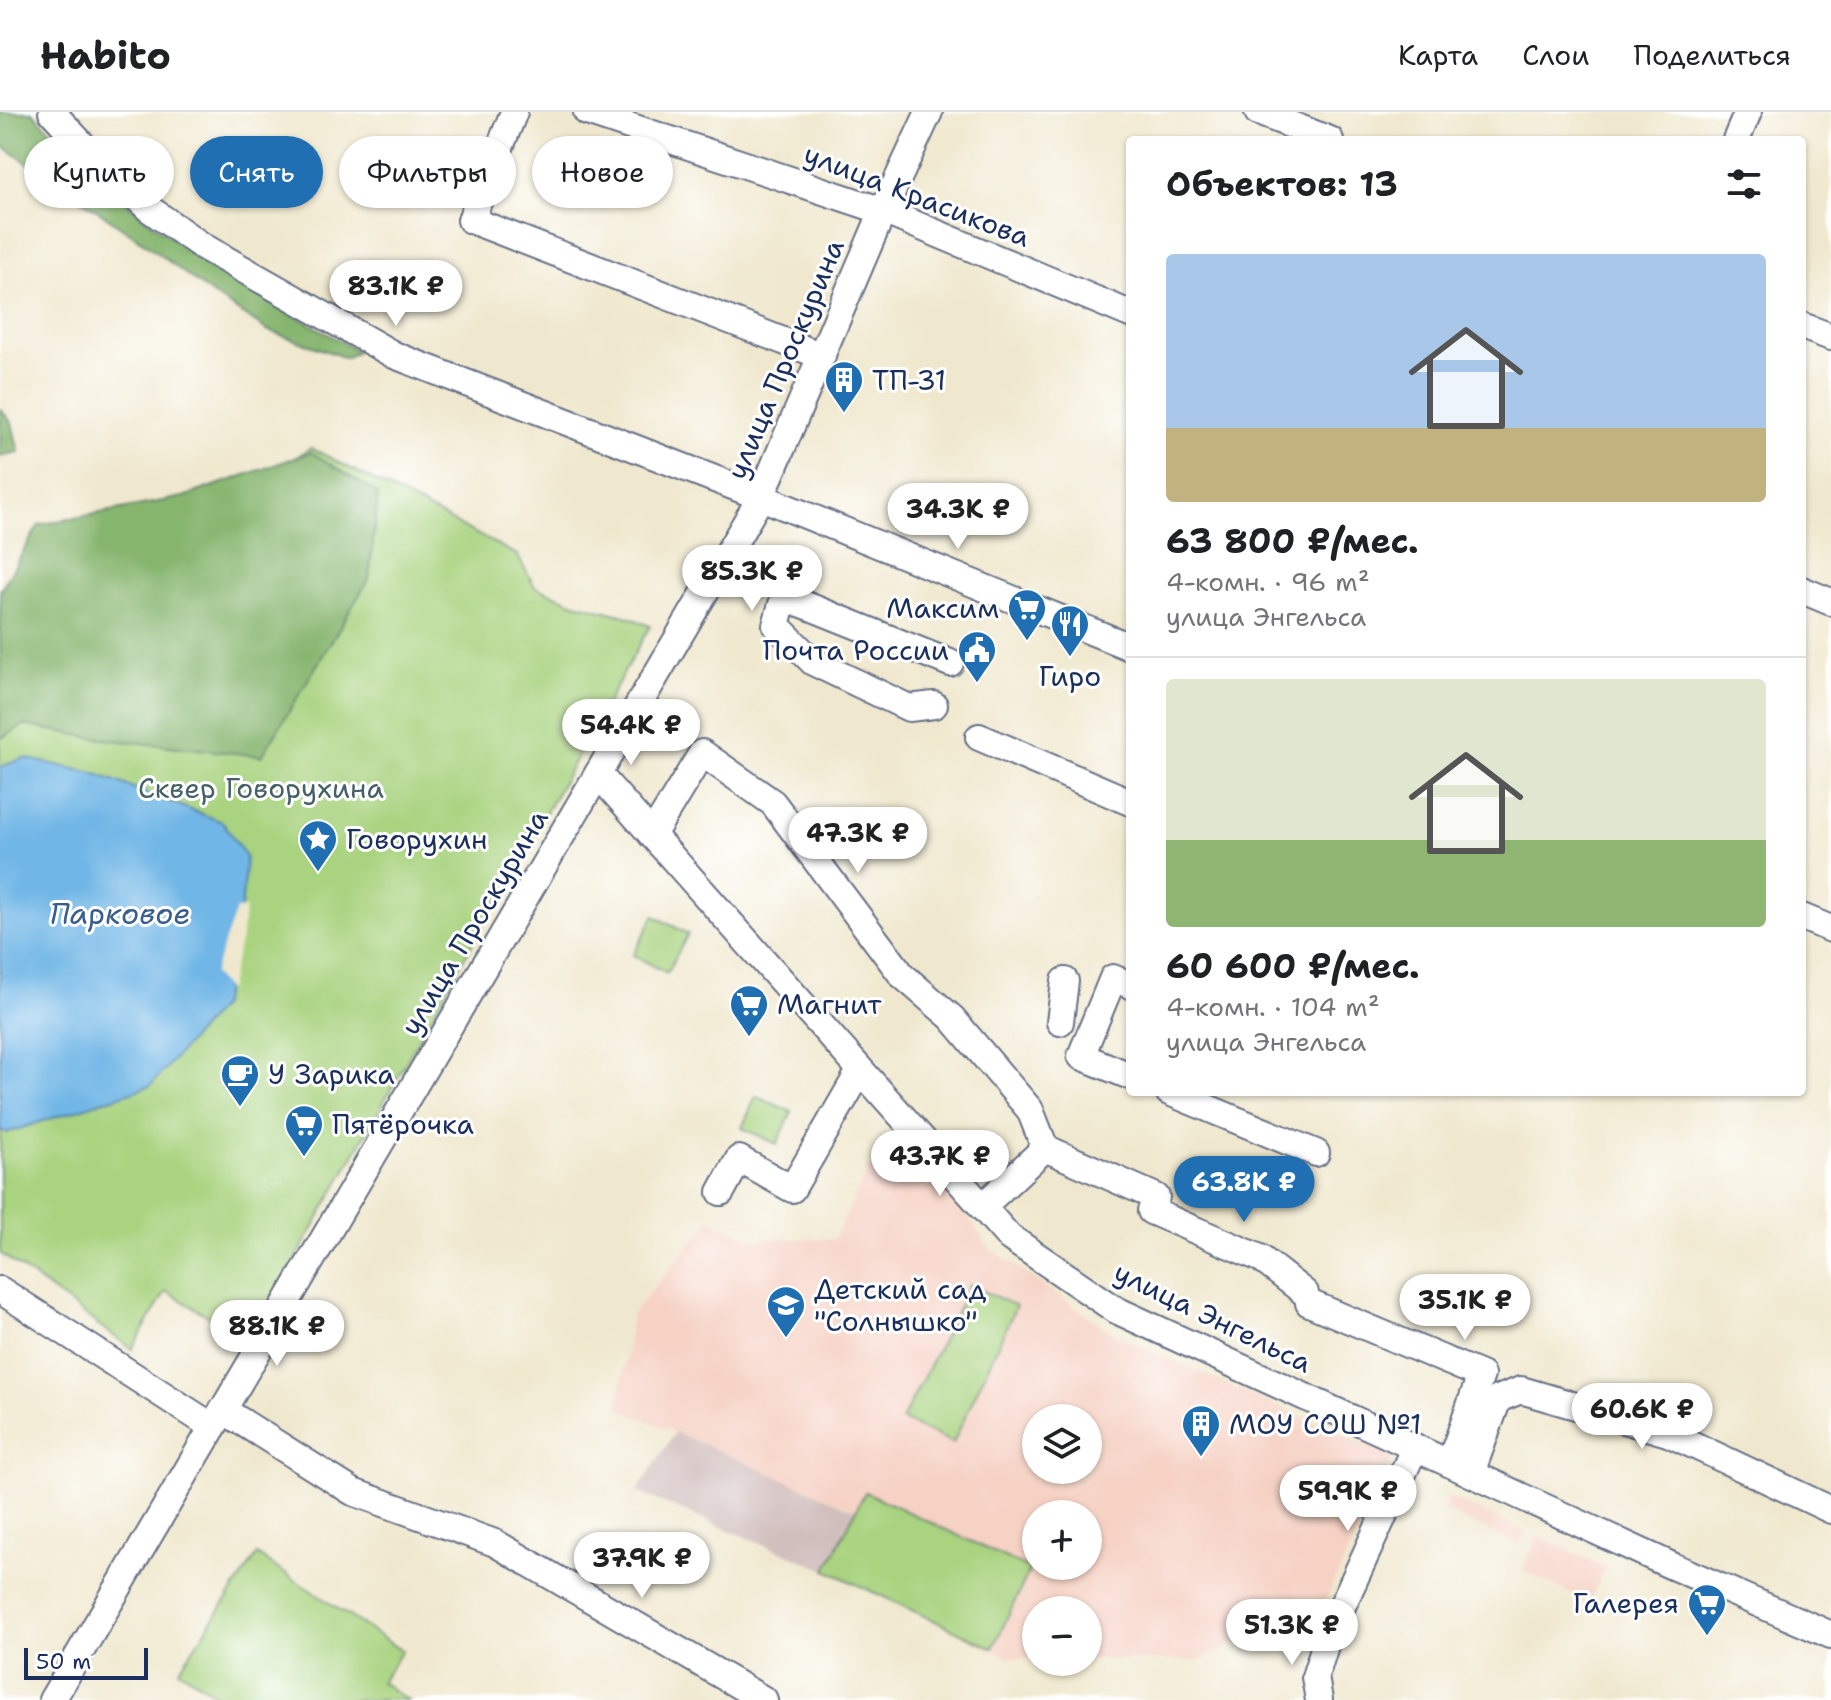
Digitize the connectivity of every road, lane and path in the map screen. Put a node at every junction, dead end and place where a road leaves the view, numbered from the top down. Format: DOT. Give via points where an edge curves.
graph roads {
  1 [pos="52,112"];
  2 [pos="514,112"];
  3 [pos="587,112"];
  4 [pos="929,112"];
  5 [pos="1258,112"];
  6 [pos="1748,112"];
  7 [pos="1320,136"];
  8 [pos="1738,136"];
  9 [pos="883,211"];
  10 [pos="1126,312"];
  11 [pos="1806,328"];
  12 [pos="1831,337"];
  13 [pos="822,356"];
  14 [pos="761,497"];
  15 [pos="1806,592"];
  16 [pos="1831,602"];
  17 [pos="1126,645"];
  18 [pos="950,663"];
  19 [pos="934,705"];
  20 [pos="986,736"];
  21 [pos="598,774"];
  22 [pos="1126,797"];
  23 [pos="652,835"];
  24 [pos="1806,919"];
  25 [pos="1831,929"];
  26 [pos="1065,981"];
  27 [pos="1126,983"];
  28 [pos="1060,1022"];
  29 [pos="860,1071"];
  30 [pos="1126,1074"];
  31 [pos="1179,1096"];
  32 [pos="1045,1148"];
  33 [pos="1316,1153"];
  34 [pos="721,1192"];
  35 [pos="982,1207"];
  36 [pos="0,1290"];
  37 [pos="218,1418"];
  38 [pos="1415,1447"];
  39 [pos="1460,1468"];
  40 [pos="1831,1510"];
  41 [pos="1831,1635"];
  42 [pos="52,1700"];
  43 [pos="764,1700"];
  44 [pos="1319,1700"];
  1 -- 14 [label="street" via="159,216 383,349"];
  2 -- 13 [label="street" via="471,220"];
  3 -- 9 [label="street, улица Красикова"];
  4 -- 9 [label="street, улица Проскурина"];
  5 -- 7 [label="street"];
  6 -- 8 [label="street"];
  9 -- 10 [label="street, улица Красикова"];
  9 -- 13 [label="street, улица Проскурина"];
  11 -- 12 [label="street"];
  13 -- 14 [label="street, улица Проскурина"];
  14 -- 17 [label="street"];
  14 -- 21 [label="street, улица Проскурина"];
  15 -- 16 [label="street"];
  18 -- 19 [label="street" via="803,604 782,604 777,614 776,625 813,662 909,708"];
  20 -- 22 [label="street"];
  21 -- 23 [label="street, улица Энгельса"];
  21 -- 37 [label="street, улица Проскурина"];
  23 -- 29 [label="street, улица Энгельса"];
  23 -- 32 [label="street" via="702,753 773,803 902,975 985,1074 1017,1107 1030,1110"];
  24 -- 25 [label="street"];
  26 -- 28 [label="street"];
  27 -- 30 [label="street" via="1113,978 1081,1056"];
  29 -- 34 [label="street" via="792,1189 739,1159"];
  29 -- 35 [label="street, улица Энгельса"];
  31 -- 33 [label="street"];
  32 -- 35 [label="street"];
  32 -- 39 [label="street" via="1260,1258 1307,1298 1481,1375"];
  35 -- 38 [label="street, улица Энгельса" via="1009,1237 1116,1310"];
  36 -- 37 [label="street"];
  37 -- 42 [label="street, улица Проскурина"];
  37 -- 43 [label="street" via="353,1492 495,1543"];
  38 -- 39 [label="street, улица Энгельса"];
  38 -- 44 [label="street" via="1327,1639 1315,1677"];
  39 -- 40 [label="street" via="1498,1399 1521,1390 1668,1433"];
  39 -- 41 [label="street, улица Энгельса"];
}
